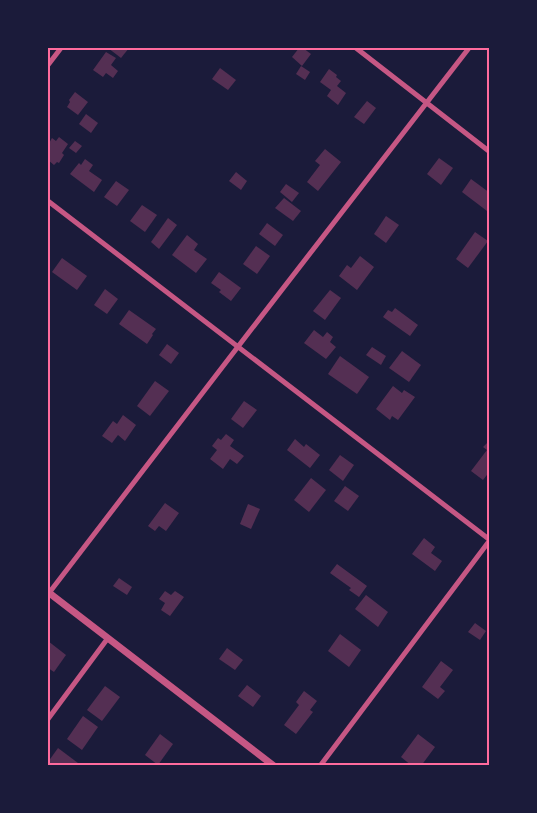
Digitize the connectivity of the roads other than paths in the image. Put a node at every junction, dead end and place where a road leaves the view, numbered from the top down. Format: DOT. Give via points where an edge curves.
graph roads {
  1 [pos="61,48"];
  2 [pos="356,48"];
  3 [pos="469,48"];
  4 [pos="48,65"];
  5 [pos="426,103"];
  6 [pos="490,152"];
  7 [pos="48,201"];
  8 [pos="237,347"];
  9 [pos="490,540"];
  10 [pos="48,593"];
  11 [pos="108,638"];
  12 [pos="48,719"];
  13 [pos="274,766"];
  14 [pos="320,766"];
  1 -- 4 [label="street"];
  2 -- 5 [label="street"];
  3 -- 5 [label="street"];
  5 -- 6 [label="street"];
  5 -- 8 [label="street"];
  7 -- 8 [label="street"];
  8 -- 9 [label="street"];
  8 -- 10 [label="street"];
  9 -- 14 [label="street"];
  10 -- 11 [label="street"];
  11 -- 12 [label="street"];
  11 -- 13 [label="street"];
}
